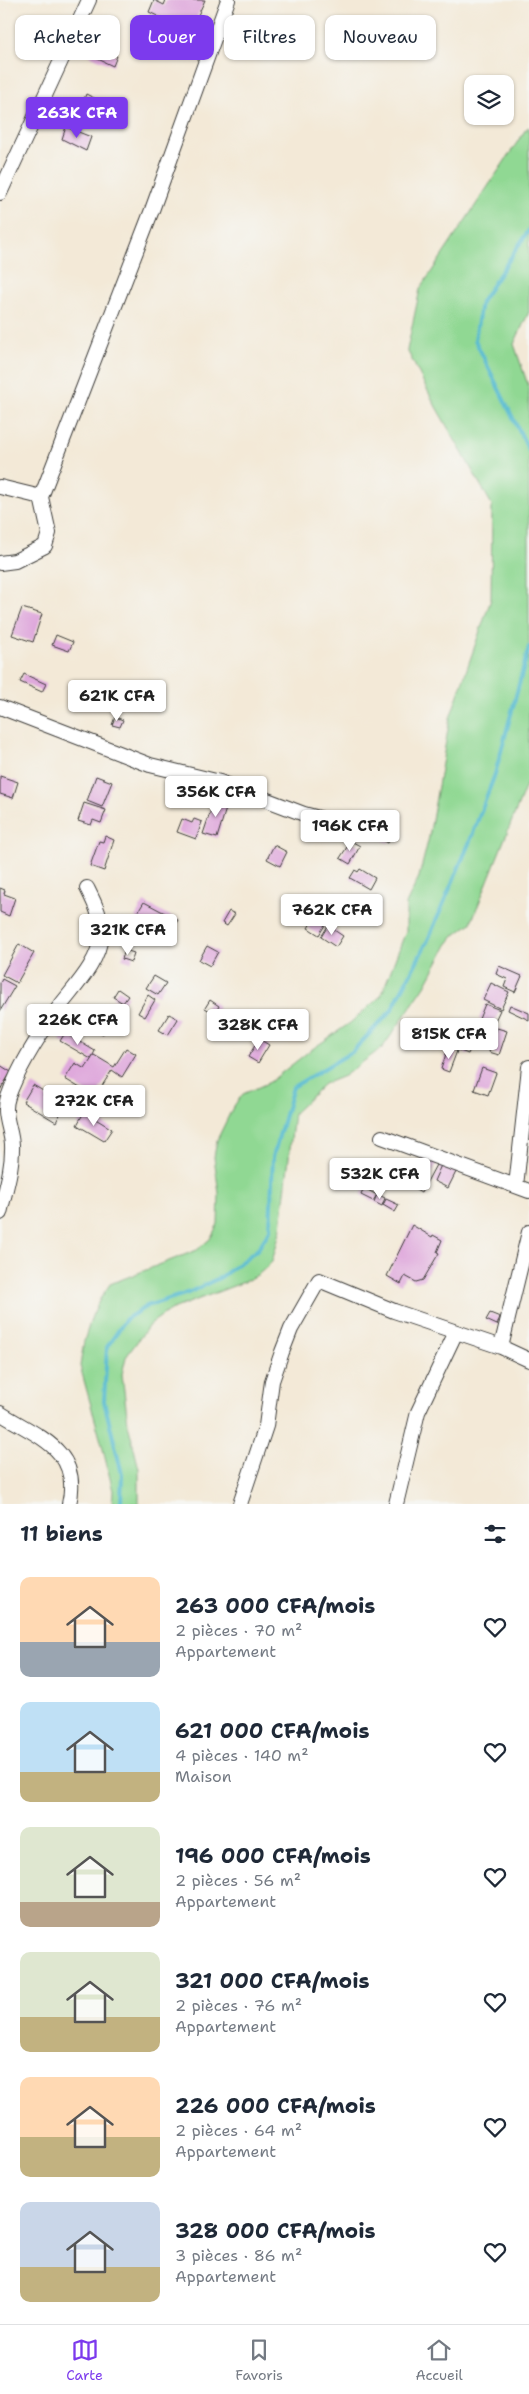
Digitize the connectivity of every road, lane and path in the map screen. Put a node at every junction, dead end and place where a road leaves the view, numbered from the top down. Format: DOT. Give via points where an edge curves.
graph roads {
  1 [pos="89,0"];
  2 [pos="228,0"];
  3 [pos="0,193"];
  4 [pos="0,487"];
  5 [pos="41,497"];
  6 [pos="0,563"];
  7 [pos="0,707"];
  8 [pos="352,827"];
  9 [pos="87,888"];
  10 [pos="529,1067"];
  11 [pos="5,1132"];
  12 [pos="382,1137"];
  13 [pos="523,1189"];
  14 [pos="0,1213"];
  15 [pos="529,1232"];
  16 [pos="456,1332"];
  17 [pos="501,1347"];
  18 [pos="529,1360"];
  19 [pos="0,1413"];
  20 [pos="69,1504"];
  21 [pos="240,1504"];
  22 [pos="396,1504"];
  1 -- 3 [label="street"];
  2 -- 5 [label="street" via="152,210"];
  4 -- 5 [label="street"];
  5 -- 6 [label="street" via="49,533 45,546 15,561"];
  7 -- 8 [label="street" via="150,765 220,782 304,814"];
  9 -- 11 [label="street" via="101,925 100,944 86,972 42,1031 18,1073 6,1108"];
  10 -- 13 [label="street"];
  11 -- 14 [label="street" via="12,1147 10,1172"];
  12 -- 13 [label="street"];
  15 -- 17 [label="street"];
  16 -- 17 [label="street"];
  16 -- 21 [label="street" via="319,1280 291,1329 282,1352 272,1381 266,1426"];
  16 -- 22 [label="street" via="418,1412"];
  17 -- 18 [label="street"];
  19 -- 20 [label="street" via="58,1450 69,1465 73,1487"];
}
